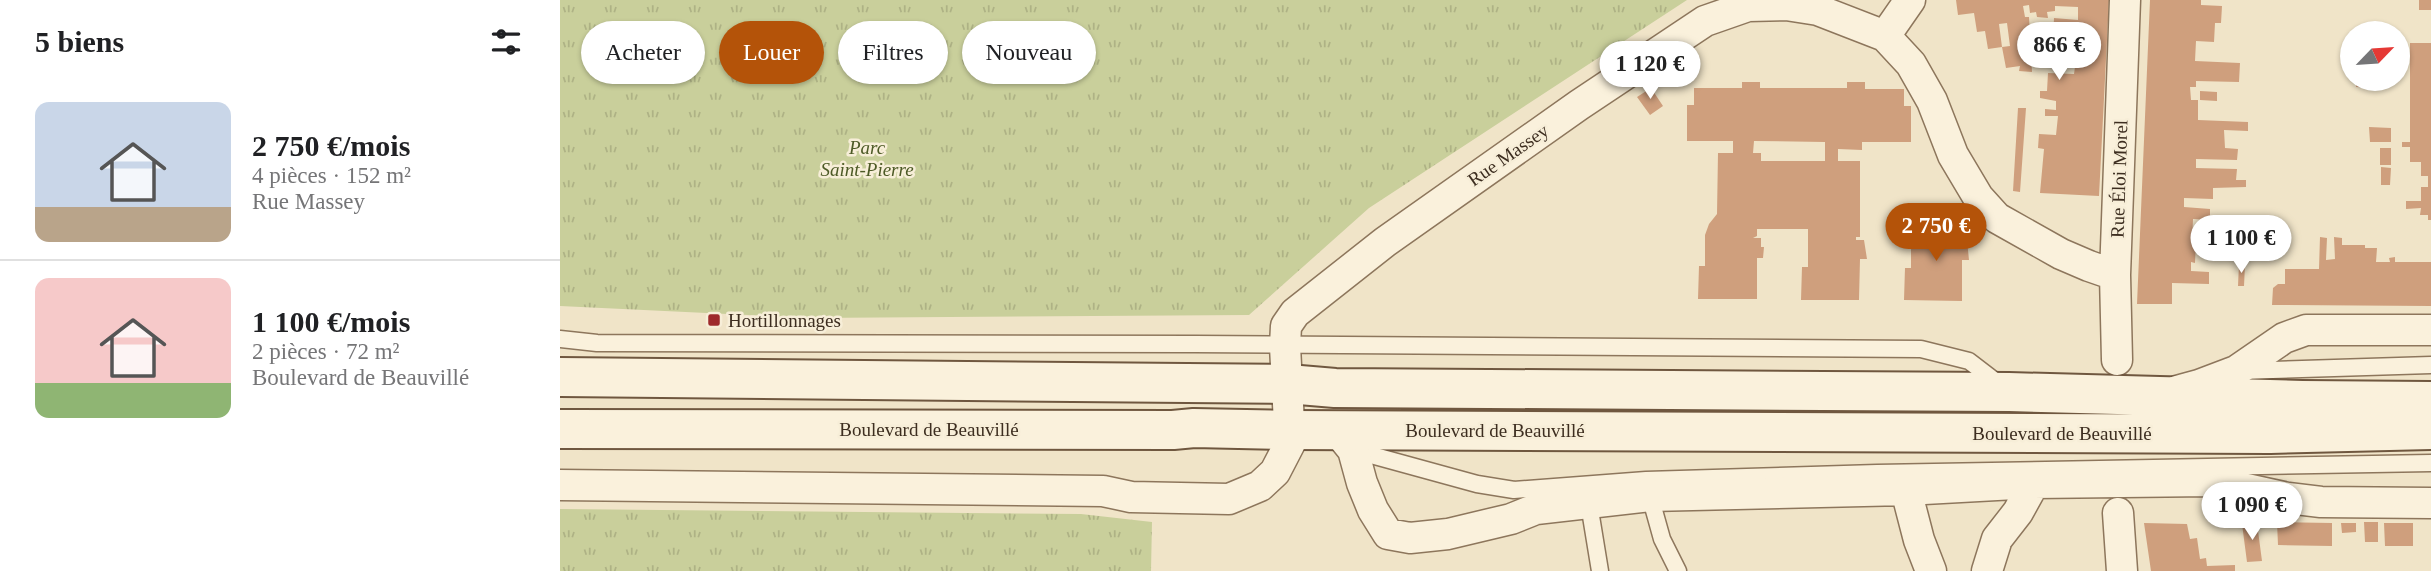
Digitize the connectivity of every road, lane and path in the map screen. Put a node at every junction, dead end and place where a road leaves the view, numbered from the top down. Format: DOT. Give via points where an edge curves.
graph roads {
  1 [pos="1910,0"];
  2 [pos="2125,0"];
  3 [pos="1885,36"];
  4 [pos="2115,275"];
  5 [pos="2431,330"];
  6 [pos="560,339"];
  7 [pos="1285,345"];
  8 [pos="2116,360"];
  9 [pos="2431,365"];
  10 [pos="2236,371"];
  11 [pos="560,377"];
  12 [pos="1288,384"];
  13 [pos="2009,392"];
  14 [pos="2155,396"];
  15 [pos="2431,401"];
  16 [pos="560,429"];
  17 [pos="1290,430"];
  18 [pos="2431,430"];
  19 [pos="1344,440"];
  20 [pos="2431,463"];
  21 [pos="2034,483"];
  22 [pos="560,485"];
  23 [pos="1906,490"];
  24 [pos="1573,496"];
  25 [pos="1650,496"];
  26 [pos="2431,503"];
  27 [pos="2118,513"];
  28 [pos="1600,571"];
  29 [pos="1678,571"];
  30 [pos="1931,571"];
  31 [pos="1987,571"];
  32 [pos="2122,571"];
  1 -- 3 [label="street"];
  2 -- 4 [label="street, Rue Éloi Morel"];
  3 -- 4 [label="street, Rue Massey" via="1911,64 1932,101 1953,155 1978,197 1997,218 2061,254"];
  3 -- 7 [label="street, Rue Massey" via="1818,10 1786,5 1748,6 1704,21 1314,296 1286,326"];
  4 -- 8 [label="street, Rue Éloi Morel"];
  5 -- 10 [label="street, Boulevard de Beauvillé" via="2306,330 2284,338"];
  6 -- 7 [label="lane" via="597,344"];
  7 -- 12 [label="street"];
  7 -- 13 [label="lane" via="1921,349 1969,361"];
  9 -- 10 [label="lane"];
  10 -- 14 [label="street, Boulevard de Beauvillé"];
  11 -- 12 [label="main road, Boulevard de Beauvillé"];
  12 -- 13 [label="main road, Boulevard de Beauvillé"];
  12 -- 17 [label="street"];
  13 -- 14 [label="main road, Boulevard de Beauvillé"];
  14 -- 15 [label="main road, Boulevard de Beauvillé"];
  16 -- 17 [label="main road, Boulevard de Beauvillé"];
  17 -- 19 [label="main road, Boulevard de Beauvillé"];
  17 -- 22 [label="street" via="1290,443 1275,472 1260,486 1229,499 1102,491"];
  18 -- 19 [label="main road, Boulevard de Beauvillé" via="2270,435"];
  19 -- 24 [label="lane" via="1477,484"];
  19 -- 24 [label="street" via="1388,534 1410,538 1448,534 1511,519"];
  20 -- 24 [label="lane" via="1646,480"];
  21 -- 23 [label="street"];
  21 -- 26 [label="street" via="2210,481 2321,502"];
  21 -- 31 [label="street" via="1997,539"];
  23 -- 25 [label="street"];
  23 -- 30 [label="street"];
  24 -- 25 [label="street"];
  24 -- 28 [label="lane"];
  25 -- 29 [label="lane" via="1662,539"];
  27 -- 32 [label="street"];
}
